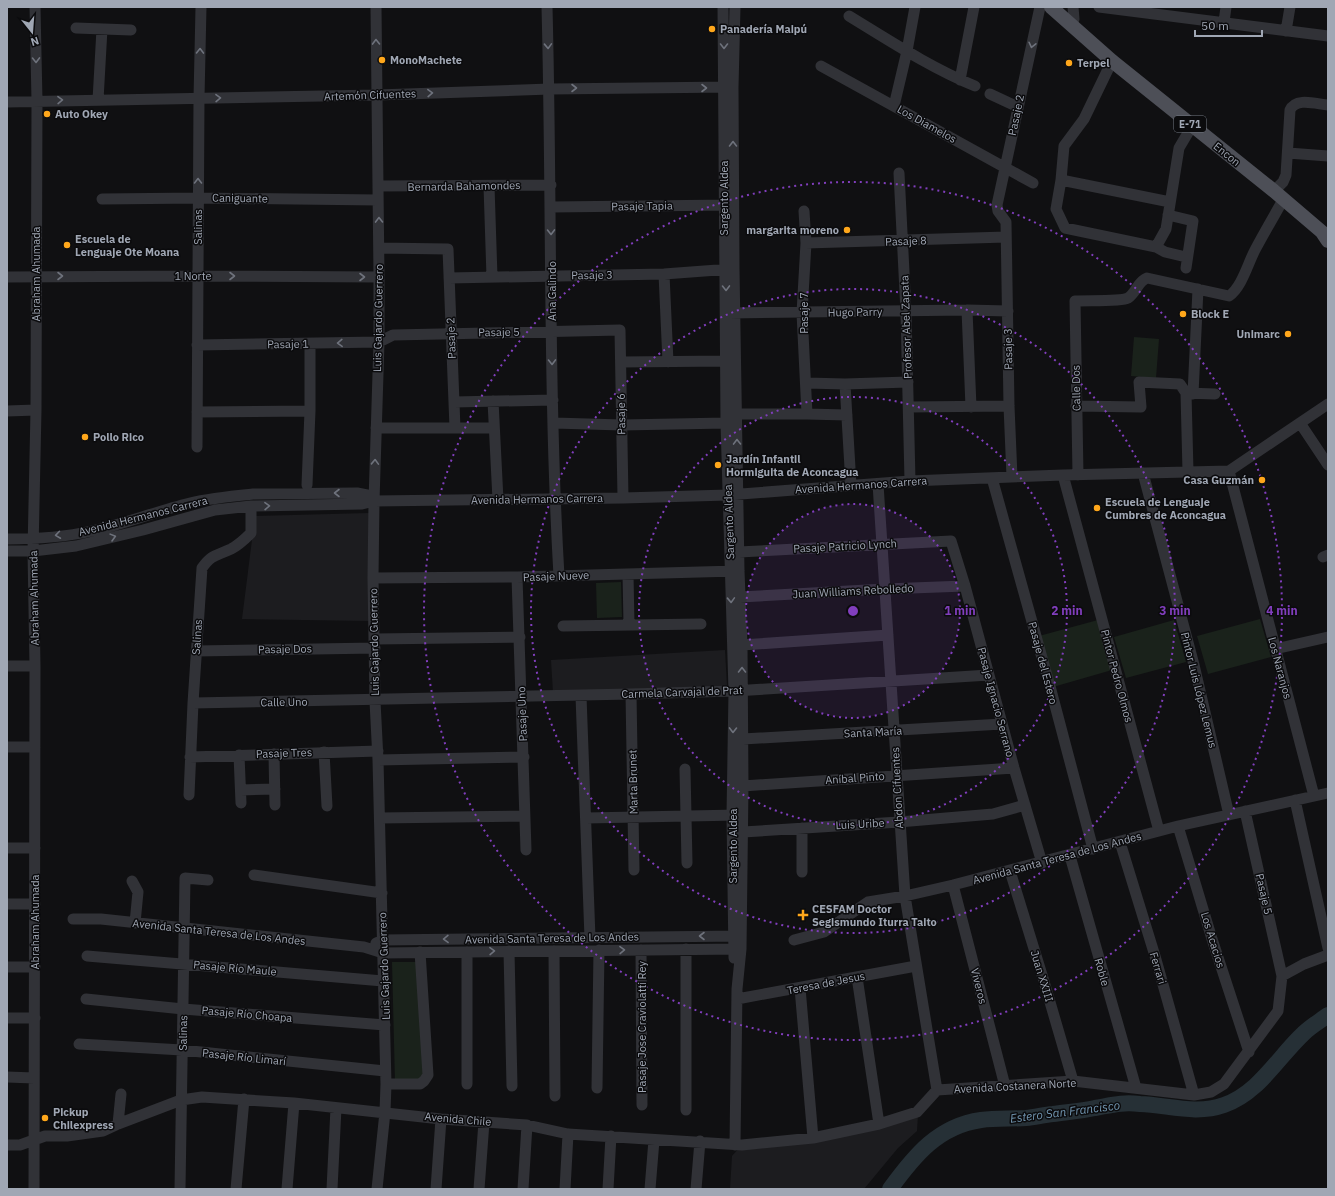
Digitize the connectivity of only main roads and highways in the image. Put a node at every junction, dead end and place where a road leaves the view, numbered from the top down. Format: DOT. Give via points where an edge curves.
graph roads {
  1 [pos="1050,7"];
  2 [pos="1328,241"];
  1 -- 2 [label="main road, Encon / E-71" via="1112,62 1322,232"];
}
